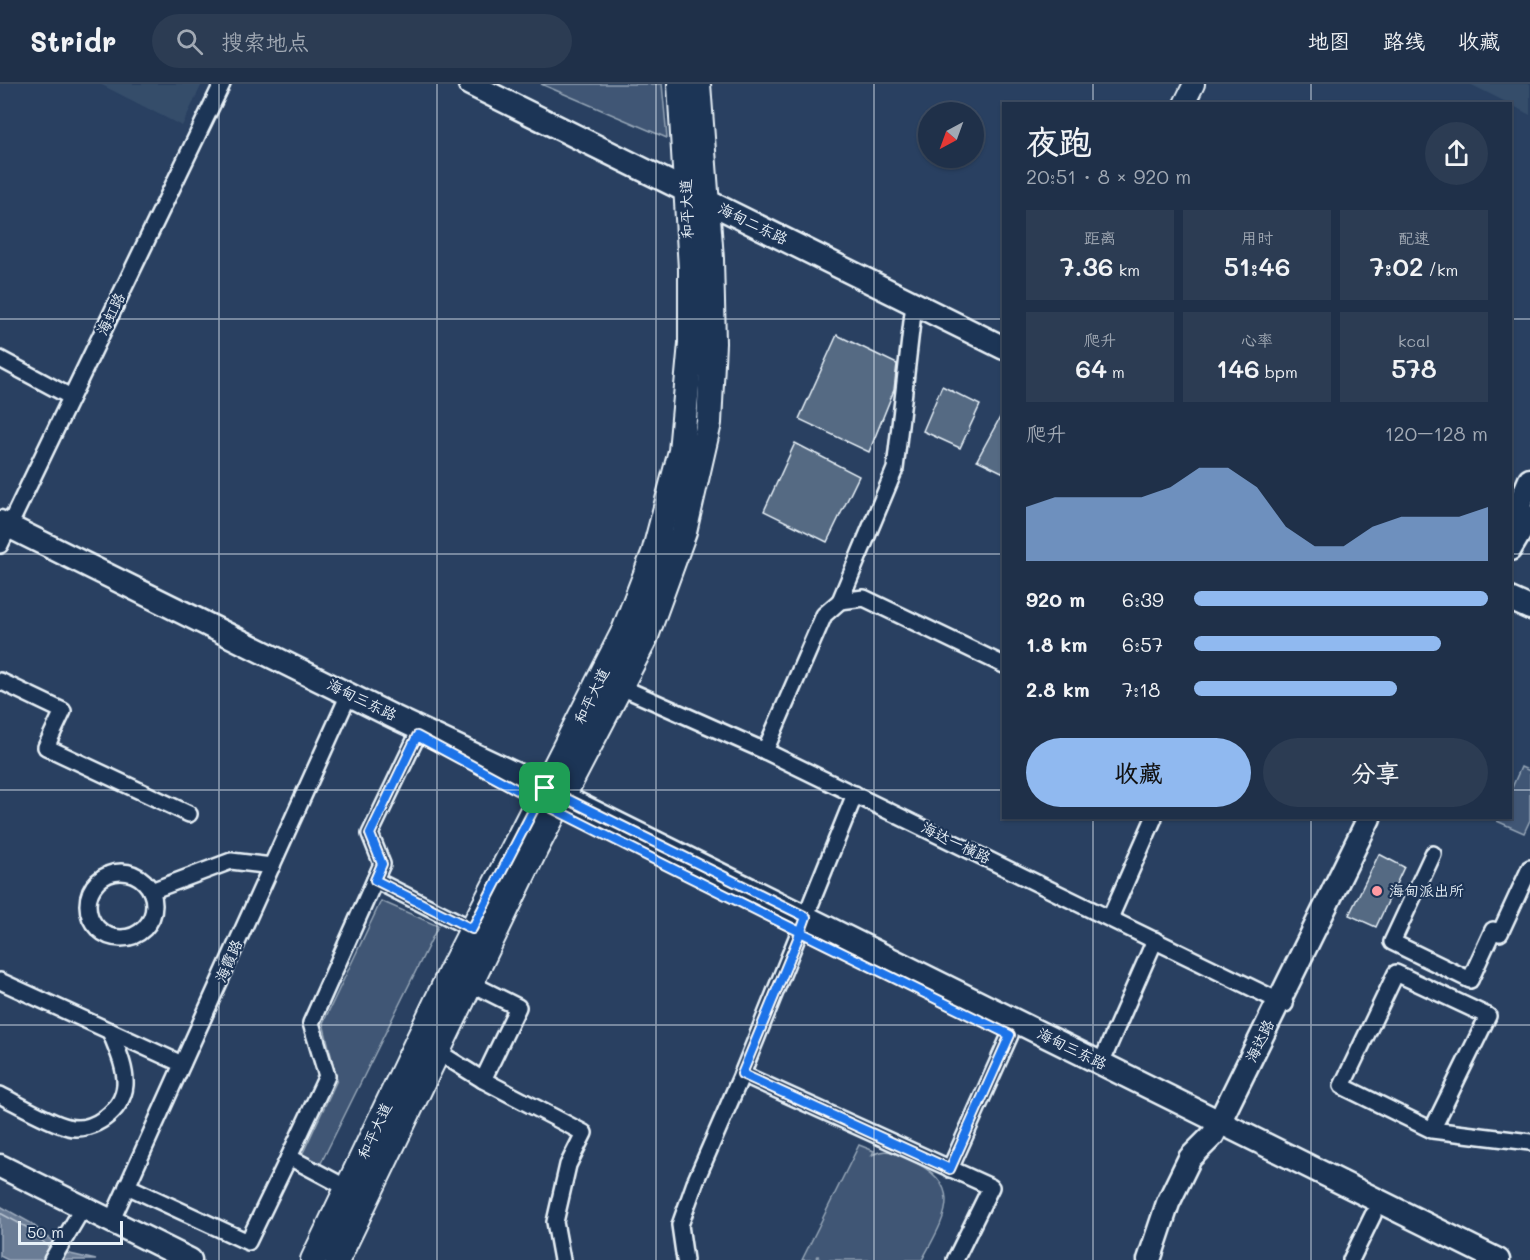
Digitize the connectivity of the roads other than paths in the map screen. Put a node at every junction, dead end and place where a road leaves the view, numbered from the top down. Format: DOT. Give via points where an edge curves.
graph roads {
  1 [pos="222,84"];
  2 [pos="470,84"];
  3 [pos="500,84"];
  4 [pos="680,84"];
  5 [pos="699,84"];
  6 [pos="1194,84"];
  7 [pos="1201,84"];
  8 [pos="1185,102"];
  9 [pos="1192,102"];
  10 [pos="696,189"];
  11 [pos="914,304"];
  12 [pos="1002,337"];
  13 [pos="1002,347"];
  14 [pos="0,359"];
  15 [pos="71,397"];
  16 [pos="1530,480"];
  17 [pos="1530,515"];
  18 [pos="1512,521"];
  19 [pos="3,532"];
  20 [pos="1512,546"];
  21 [pos="1512,589"];
  22 [pos="1530,597"];
  23 [pos="1512,600"];
  24 [pos="840,601"];
  25 [pos="1530,609"];
  26 [pos="1002,664"];
  27 [pos="0,681"];
  28 [pos="621,687"];
  29 [pos="346,701"];
  30 [pos="417,736"];
  31 [pos="765,751"];
  32 [pos="855,794"];
  33 [pos="551,799"];
  34 [pos="189,814"];
  35 [pos="1154,819"];
  36 [pos="1369,819"];
  37 [pos="1378,819"];
  38 [pos="1433,854"];
  39 [pos="272,866"];
  40 [pos="1530,868"];
  41 [pos="375,880"];
  42 [pos="151,891"];
  43 [pos="1110,918"];
  44 [pos="803,924"];
  45 [pos="472,929"];
  46 [pos="1155,940"];
  47 [pos="0,981"];
  48 [pos="472,984"];
  49 [pos="1284,1003"];
  50 [pos="110,1031"];
  51 [pos="1010,1035"];
  52 [pos="438,1052"];
  53 [pos="182,1064"];
  54 [pos="1101,1064"];
  55 [pos="742,1074"];
  56 [pos="483,1080"];
  57 [pos="0,1095"];
  58 [pos="1432,1130"];
  59 [pos="1221,1131"];
  60 [pos="1530,1142"];
  61 [pos="289,1156"];
  62 [pos="0,1166"];
  63 [pos="950,1169"];
  64 [pos="0,1177"];
  65 [pos="128,1186"];
  66 [pos="347,1188"];
  67 [pos="1373,1215"];
  68 [pos="78,1216"];
  69 [pos="111,1222"];
  70 [pos="52,1260"];
  71 [pos="165,1260"];
  72 [pos="190,1260"];
  73 [pos="313,1260"];
  74 [pos="337,1260"];
  75 [pos="562,1260"];
  76 [pos="685,1260"];
  77 [pos="955,1260"];
  78 [pos="1149,1260"];
  79 [pos="1157,1260"];
  80 [pos="1351,1260"];
  81 [pos="1466,1260"];
  82 [pos="1498,1260"];
  1 -- 15 [label="street, 海虹路"];
  2 -- 10 [label="main road, 海甸二东路"];
  3 -- 10 [label="main road, 海甸二东路"];
  4 -- 10 [label="main road, 和平大道"];
  5 -- 10 [label="main road, 和平大道"];
  6 -- 8 [label="street"];
  7 -- 9 [label="street"];
  10 -- 11 [label="main road, 海甸二东路"];
  10 -- 12 [label="main road, 海甸二东路"];
  10 -- 28 [label="main road, 和平大道" via="713,306 709,423 678,551 649,629"];
  10 -- 33 [label="main road, 和平大道" via="691,343 681,451 671,495 624,631"];
  11 -- 13 [label="main road, 海甸二东路"];
  11 -- 24 [label="street" via="895,469"];
  14 -- 15 [label="street"];
  15 -- 19 [label="street, 海虹路"];
  16 -- 18 [label="main road"];
  17 -- 20 [label="main road"];
  19 -- 29 [label="main road"];
  19 -- 33 [label="main road, 海甸三东路" via="394,717"];
  21 -- 22 [label="main road"];
  23 -- 25 [label="main road"];
  24 -- 26 [label="street" via="864,598"];
  24 -- 31 [label="street" via="824,615"];
  27 -- 34 [label="street" via="63,711 46,747"];
  28 -- 31 [label="street, 海达一横路"];
  28 -- 33 [label="main road, 和平大道"];
  29 -- 30 [label="main road"];
  29 -- 39 [label="street, 海霞路"];
  30 -- 33 [label="main road"];
  30 -- 41 [label="street" via="370,834 382,864"];
  31 -- 32 [label="street, 海达一横路"];
  32 -- 43 [label="street, 海达一横路"];
  32 -- 44 [label="street"];
  33 -- 44 [label="main road"];
  33 -- 45 [label="main road, 和平大道"];
  33 -- 48 [label="main road, 和平大道" via="536,848"];
  35 -- 43 [label="street"];
  36 -- 49 [label="main road, 海达路"];
  37 -- 49 [label="main road, 海达路"];
  38 -- 40 [label="street" via="1392,942 1470,980 1493,930 1500,933"];
  39 -- 42 [label="street" via="231,861"];
  39 -- 53 [label="street, 海霞路"];
  41 -- 45 [label="street"];
  41 -- 61 [label="street" via="311,1023 327,1076"];
  42 -- 42 [label="street" via="154,902 149,924 131,937 108,936 92,920 92,890 107,876 137,876"];
  43 -- 46 [label="street, 海达一横路"];
  44 -- 51 [label="main road"];
  44 -- 54 [label="main road, 海甸三东路"];
  44 -- 55 [label="street"];
  45 -- 66 [label="main road, 和平大道"];
  46 -- 49 [label="street, 海达一横路"];
  46 -- 54 [label="street"];
  47 -- 50 [label="street"];
  48 -- 52 [label="main road, 和平大道"];
  48 -- 56 [label="street" via="518,1007"];
  49 -- 59 [label="main road, 海达路"];
  50 -- 53 [label="street"];
  50 -- 57 [label="street" via="125,1087 113,1110 95,1126 68,1127"];
  51 -- 59 [label="main road"];
  51 -- 63 [label="street"];
  52 -- 56 [label="street"];
  52 -- 74 [label="main road, 和平大道"];
  53 -- 65 [label="street, 海霞路"];
  54 -- 59 [label="main road, 海甸三东路"];
  55 -- 63 [label="street"];
  55 -- 76 [label="street" via="680,1225"];
  56 -- 75 [label="street" via="584,1133 568,1165 555,1222"];
  58 -- 58 [label="street" via="1342,1086 1396,973 1488,1016"];
  58 -- 60 [label="street"];
  59 -- 67 [label="main road"];
  59 -- 78 [label="main road, 海达路" via="1190,1158 1168,1203"];
  59 -- 79 [label="main road, 海达路"];
  59 -- 82 [label="main road, 海甸三东路"];
  61 -- 65 [label="street" via="248,1242"];
  61 -- 66 [label="street"];
  62 -- 69 [label="main road"];
  63 -- 77 [label="street" via="991,1187"];
  64 -- 68 [label="main road"];
  65 -- 69 [label="street, 海霞路"];
  66 -- 73 [label="main road, 和平大道"];
  67 -- 80 [label="street"];
  67 -- 81 [label="main road"];
  68 -- 70 [label="street"];
  68 -- 71 [label="main road"];
  69 -- 72 [label="main road"];
}
